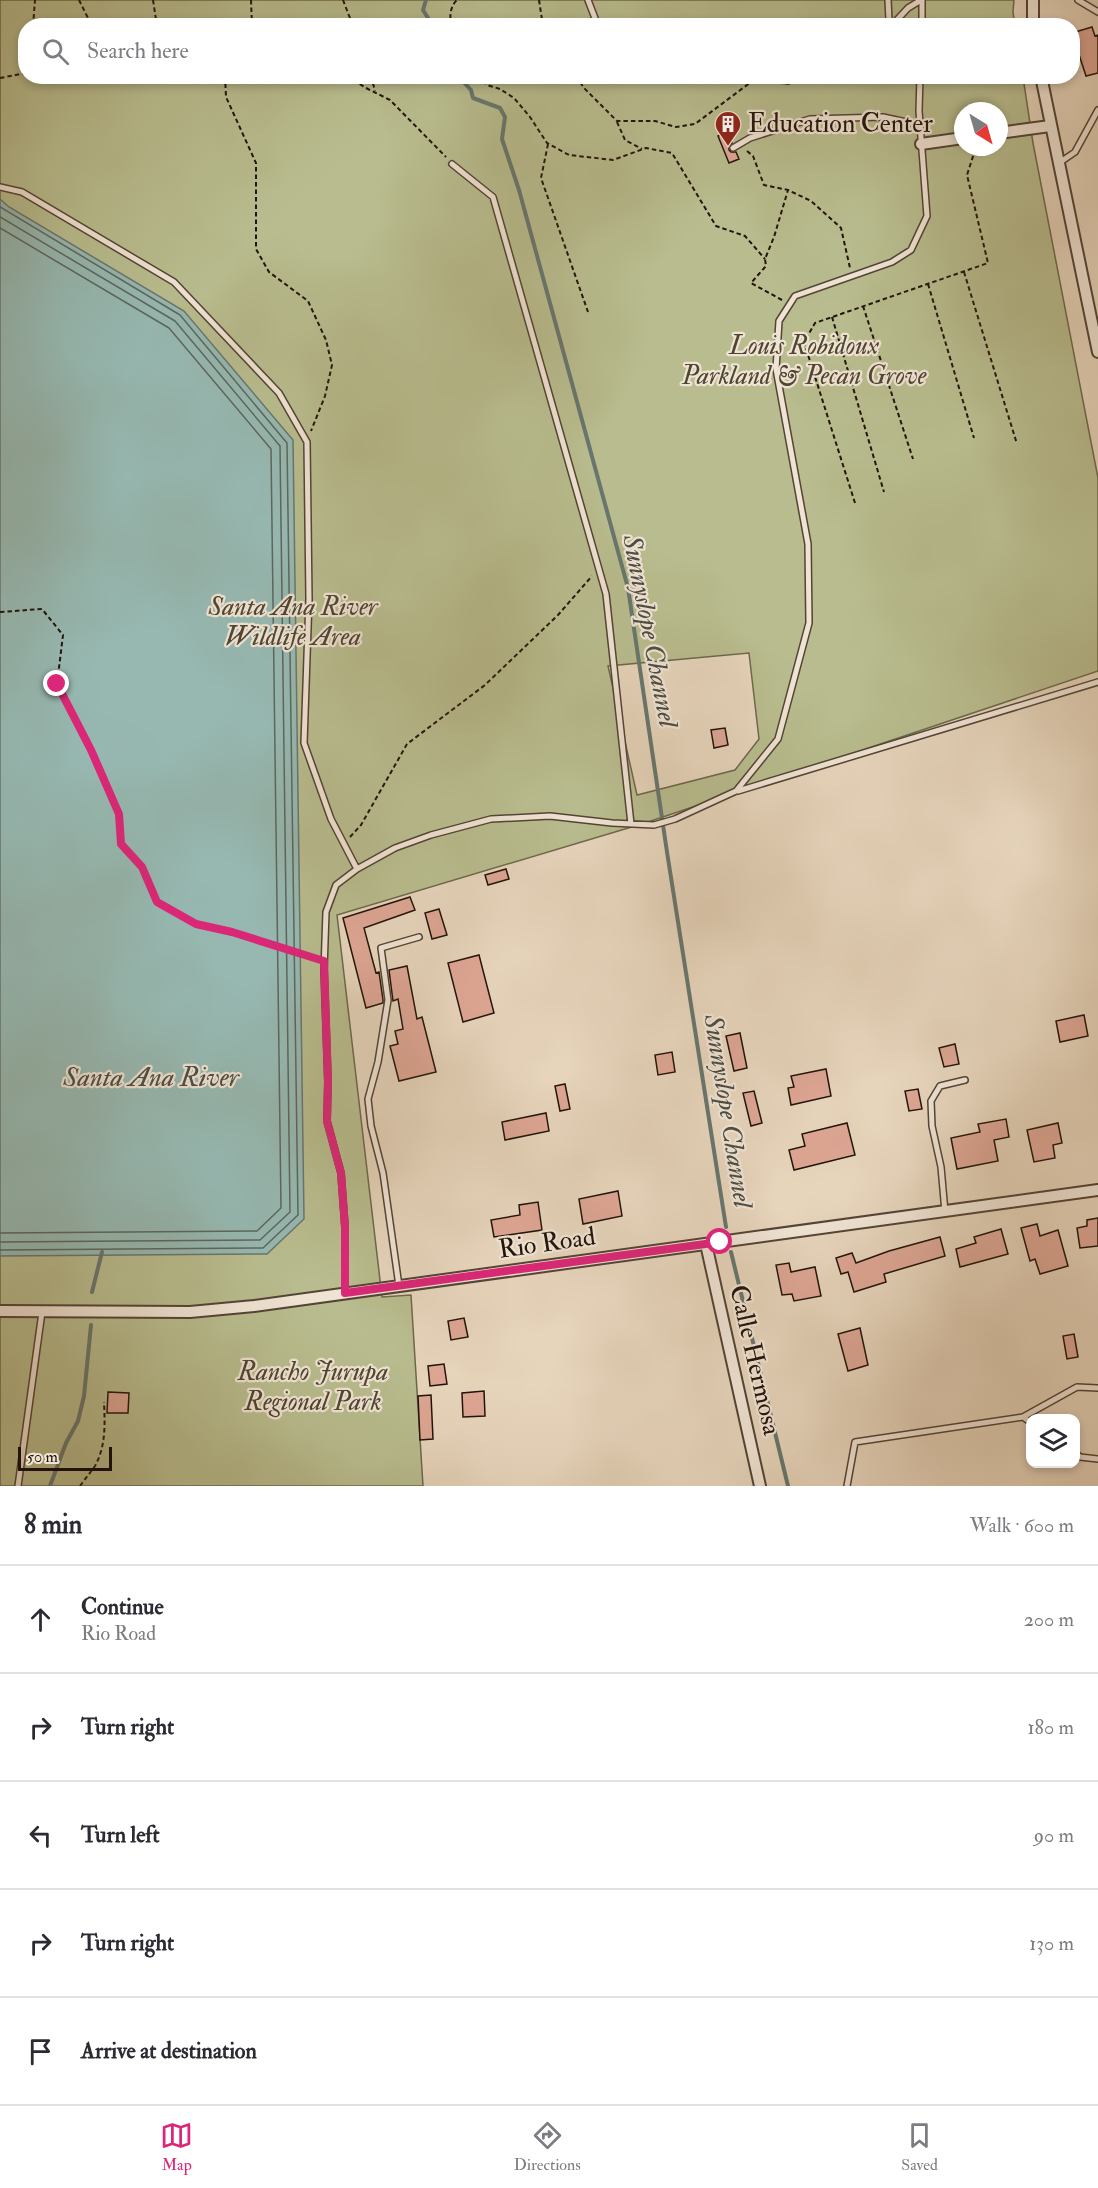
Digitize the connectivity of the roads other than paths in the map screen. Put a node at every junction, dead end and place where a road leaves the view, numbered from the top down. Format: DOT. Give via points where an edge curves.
graph roads {
  1 [pos="588,0"];
  2 [pos="888,0"];
  3 [pos="922,0"];
  4 [pos="1033,0"];
  5 [pos="1078,0"];
  6 [pos="1098,12"];
  7 [pos="595,18"];
  8 [pos="889,18"];
  9 [pos="899,18"];
  10 [pos="921,18"];
  11 [pos="1033,18"];
  12 [pos="920,84"];
  13 [pos="1042,84"];
  14 [pos="1098,110"];
  15 [pos="920,125"];
  16 [pos="1050,126"];
  17 [pos="1008,132"];
  18 [pos="954,139"];
  19 [pos="921,144"];
  20 [pos="733,148"];
  21 [pos="452,164"];
  22 [pos="1058,164"];
  23 [pos="0,187"];
  24 [pos="1098,352"];
  25 [pos="1098,682"];
  26 [pos="736,791"];
  27 [pos="631,824"];
  28 [pos="357,869"];
  29 [pos="419,937"];
  30 [pos="966,1080"];
  31 [pos="1098,1190"];
  32 [pos="945,1212"];
  33 [pos="706,1244"];
  34 [pos="399,1286"];
  35 [pos="345,1293"];
  36 [pos="0,1311"];
  37 [pos="42,1312"];
  38 [pos="1098,1388"];
  39 [pos="1023,1417"];
  40 [pos="1026,1419"];
  41 [pos="1080,1457"];
  42 [pos="1098,1458"];
  43 [pos="18,1486"];
  44 [pos="760,1486"];
  45 [pos="847,1486"];
  1 -- 7 [label="lane"];
  2 -- 8 [label="lane"];
  3 -- 9 [label="lane"];
  3 -- 10 [label="lane"];
  4 -- 11 [label="street"];
  5 -- 6 [label="lane"];
  12 -- 15 [label="lane"];
  13 -- 16 [label="street"];
  14 -- 22 [label="lane" via="1074,152"];
  15 -- 19 [label="lane"];
  15 -- 20 [label="lane" via="883,117 810,118 750,138"];
  16 -- 17 [label="street"];
  16 -- 22 [label="street"];
  18 -- 19 [label="street"];
  19 -- 26 [label="lane" via="927,216 910,250 892,262 795,296 778,321 776,369 808,544 809,623 778,739"];
  21 -- 27 [label="lane" via="494,197 606,594"];
  22 -- 24 [label="street"];
  23 -- 28 [label="lane" via="22,192 174,282 279,393 307,442 309,599 304,743 331,819"];
  25 -- 26 [label="lane"];
  26 -- 27 [label="lane" via="675,819 654,825"];
  27 -- 28 [label="lane" via="550,816 491,819 395,848"];
  28 -- 35 [label="lane" via="336,885 326,912 324,961 327,1121 341,1173"];
  29 -- 34 [label="lane" via="381,948 388,1000 368,1098"];
  30 -- 32 [label="lane" via="940,1086 931,1101"];
  31 -- 32 [label="street, Rio Road"];
  32 -- 33 [label="street, Rio Road"];
  33 -- 34 [label="street, Rio Road"];
  33 -- 44 [label="street, Calle Hermosa"];
  34 -- 35 [label="street, Rio Road"];
  35 -- 37 [label="street, Rio Road" via="190,1311"];
  36 -- 37 [label="street, Rio Road"];
  37 -- 43 [label="lane"];
  38 -- 39 [label="lane" via="1077,1387"];
  39 -- 40 [label="lane"];
  39 -- 45 [label="lane" via="855,1442"];
  41 -- 42 [label="lane"];
}
